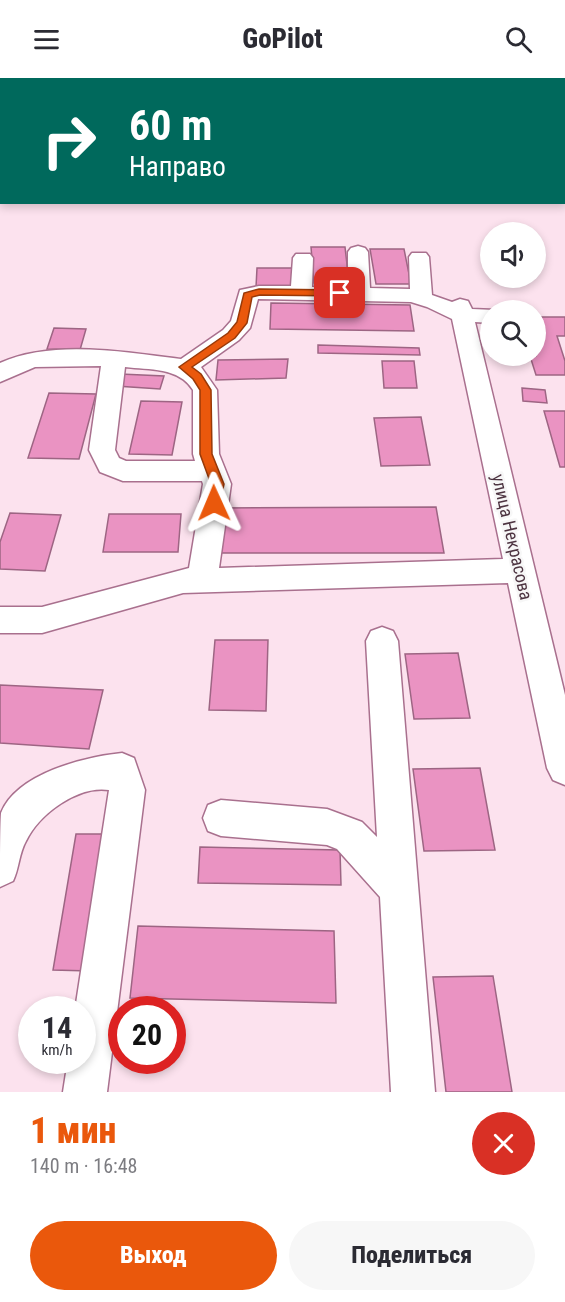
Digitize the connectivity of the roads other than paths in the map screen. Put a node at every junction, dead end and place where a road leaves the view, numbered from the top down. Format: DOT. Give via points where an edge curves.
graph roads {
  1 [pos="358,252"];
  2 [pos="419,257"];
  3 [pos="303,258"];
  4 [pos="301,292"];
  5 [pos="359,293"];
  6 [pos="421,298"];
  7 [pos="461,311"];
  8 [pos="480,314"];
  9 [pos="114,358"];
  10 [pos="185,367"];
  11 [pos="0,373"];
  12 [pos="213,471"];
  13 [pos="520,571"];
  14 [pos="202,580"];
  15 [pos="0,620"];
  16 [pos="382,641"];
  17 [pos="565,768"];
  18 [pos="221,818"];
  19 [pos="0,868"];
  20 [pos="399,889"];
  21 [pos="85,1092"];
  22 [pos="413,1092"];
  1 -- 5 [label="street"];
  2 -- 6 [label="street"];
  3 -- 4 [label="street"];
  4 -- 5 [label="street"];
  4 -- 10 [label="street" via="259,292 248,296 242,323"];
  5 -- 6 [label="street"];
  6 -- 7 [label="street"];
  7 -- 8 [label="street"];
  7 -- 13 [label="street, улица Некрасова"];
  9 -- 10 [label="street"];
  9 -- 11 [label="street" via="33,359"];
  9 -- 12 [label="street" via="102,450 110,465 123,471"];
  10 -- 12 [label="street" via="206,390 206,454"];
  12 -- 14 [label="street" via="217,484"];
  13 -- 14 [label="street"];
  13 -- 17 [label="street, улица Некрасова"];
  14 -- 15 [label="street" via="183,581 42,620"];
  16 -- 20 [label="street"];
  18 -- 20 [label="street" via="327,827 349,835"];
  19 -- 21 [label="street" via="9,834 30,802 60,783 122,770 127,790"];
  20 -- 22 [label="street"];
}
